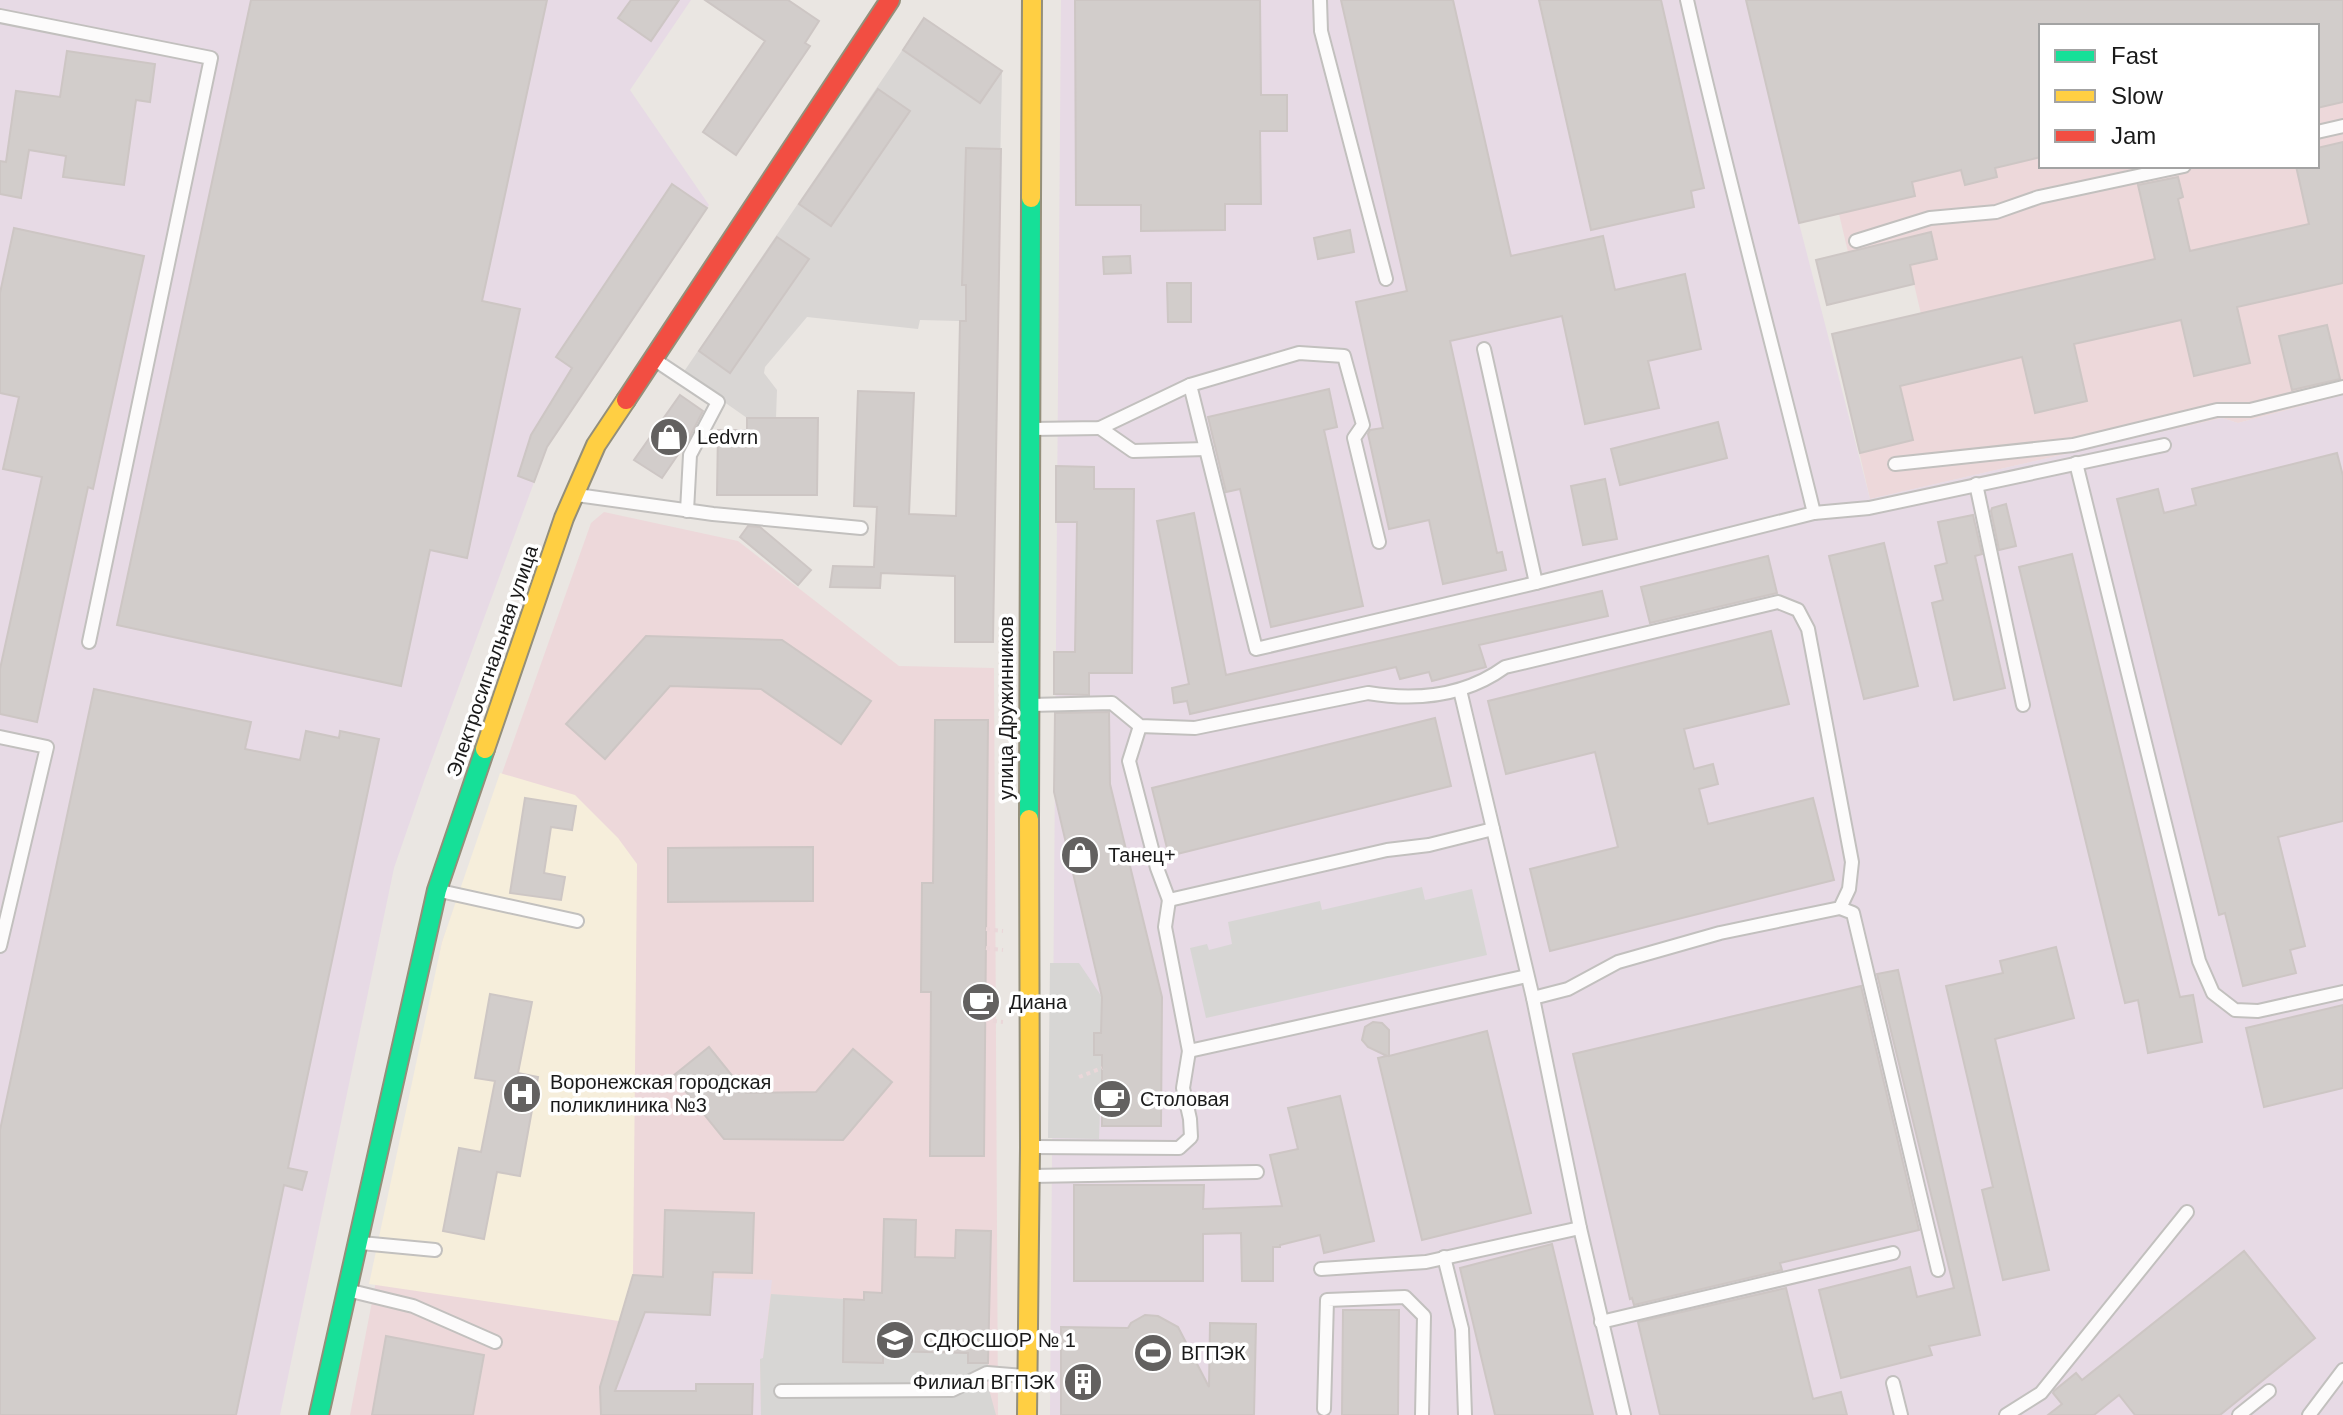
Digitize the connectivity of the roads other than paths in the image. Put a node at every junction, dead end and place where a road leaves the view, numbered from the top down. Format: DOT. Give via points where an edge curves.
graph roads {
  1 [pos="890,0"];
  2 [pos="1032,0"];
  3 [pos="1320,0"];
  4 [pos="1687,0"];
  5 [pos="0,16"];
  6 [pos="2343,126"];
  7 [pos="2319,132"];
  8 [pos="2175,168"];
  9 [pos="1856,241"];
  10 [pos="1386,279"];
  11 [pos="1484,349"];
  12 [pos="653,358"];
  13 [pos="1190,385"];
  14 [pos="2343,387"];
  15 [pos="1100,428"];
  16 [pos="1029,429"];
  17 [pos="2164,445"];
  18 [pos="1206,449"];
  19 [pos="2076,463"];
  20 [pos="1895,464"];
  21 [pos="1976,484"];
  22 [pos="574,495"];
  23 [pos="687,511"];
  24 [pos="1814,513"];
  25 [pos="861,528"];
  26 [pos="1379,542"];
  27 [pos="1536,583"];
  28 [pos="89,642"];
  29 [pos="1460,690"];
  30 [pos="1028,705"];
  31 [pos="2023,705"];
  32 [pos="1140,726"];
  33 [pos="0,737"];
  34 [pos="1493,829"];
  35 [pos="437,890"];
  36 [pos="1169,900"];
  37 [pos="1840,908"];
  38 [pos="577,921"];
  39 [pos="0,946"];
  40 [pos="1527,976"];
  41 [pos="2343,992"];
  42 [pos="1533,998"];
  43 [pos="1189,1051"];
  44 [pos="1030,1147"];
  45 [pos="1257,1172"];
  46 [pos="1029,1176"];
  47 [pos="2187,1212"];
  48 [pos="1580,1228"];
  49 [pos="358,1242"];
  50 [pos="435,1250"];
  51 [pos="1893,1253"];
  52 [pos="1444,1257"];
  53 [pos="1321,1269"];
  54 [pos="1938,1270"];
  55 [pos="348,1290"];
  56 [pos="1601,1322"];
  57 [pos="495,1342"];
  58 [pos="2343,1370"];
  59 [pos="1028,1376"];
  60 [pos="1893,1383"];
  61 [pos="781,1391"];
  62 [pos="2269,1391"];
  63 [pos="1324,1409"];
  64 [pos="319,1415"];
  65 [pos="1027,1415"];
  66 [pos="1422,1415"];
  67 [pos="1465,1415"];
  68 [pos="1624,1415"];
  69 [pos="1901,1415"];
  70 [pos="2006,1415"];
  71 [pos="2239,1415"];
  72 [pos="2309,1415"];
  1 -- 12 [label="street, Электросигнальная улица"];
  2 -- 16 [label="street, улица Дружинников"];
  3 -- 10 [label="lane" via="1321,31"];
  4 -- 24 [label="lane"];
  5 -- 28 [label="lane" via="211,58"];
  6 -- 7 [label="lane"];
  8 -- 9 [label="lane" via="2039,197 1996,212 1930,218"];
  11 -- 27 [label="lane"];
  12 -- 22 [label="street, Электросигнальная улица" via="596,445"];
  12 -- 23 [label="lane" via="718,402 690,455"];
  13 -- 15 [label="lane"];
  13 -- 18 [label="lane"];
  13 -- 26 [label="lane" via="1299,353 1344,356 1363,425 1354,438"];
  14 -- 20 [label="lane" via="2073,445"];
  15 -- 16 [label="lane"];
  15 -- 18 [label="lane" via="1133,451"];
  16 -- 30 [label="street, улица Дружинников"];
  17 -- 19 [label="lane"];
  18 -- 27 [label="lane" via="1256,649"];
  19 -- 21 [label="lane"];
  19 -- 41 [label="lane" via="2199,961 2213,993 2235,1010 2258,1011"];
  21 -- 24 [label="lane" via="1869,508"];
  21 -- 31 [label="lane"];
  22 -- 23 [label="lane"];
  22 -- 35 [label="street, Электросигнальная улица"];
  23 -- 25 [label="lane"];
  24 -- 27 [label="lane"];
  29 -- 32 [label="lane" via="1396,698 1368,693 1195,728"];
  29 -- 34 [label="lane"];
  29 -- 37 [label="lane" via="1505,667 1778,602 1798,610 1808,629 1852,862"];
  30 -- 32 [label="lane" via="1112,703"];
  30 -- 44 [label="street, улица Дружинников"];
  32 -- 36 [label="lane" via="1129,761"];
  33 -- 39 [label="lane" via="47,747"];
  34 -- 36 [label="lane"];
  34 -- 40 [label="lane"];
  35 -- 38 [label="lane"];
  35 -- 49 [label="street, Электросигнальная улица"];
  36 -- 43 [label="lane" via="1165,927"];
  37 -- 42 [label="lane" via="1720,933 1618,962 1568,989"];
  37 -- 54 [label="lane" via="1853,913"];
  40 -- 42 [label="lane"];
  40 -- 43 [label="lane"];
  42 -- 48 [label="lane"];
  43 -- 44 [label="lane" via="1183,1088 1191,1137 1179,1148 1097,1143"];
  44 -- 46 [label="street, улица Дружинников"];
  45 -- 46 [label="lane"];
  46 -- 59 [label="street, улица Дружинников"];
  47 -- 70 [label="lane" via="2041,1393"];
  48 -- 52 [label="lane"];
  48 -- 56 [label="lane"];
  49 -- 50 [label="lane"];
  49 -- 55 [label="street, Электросигнальная улица"];
  51 -- 56 [label="lane"];
  52 -- 53 [label="lane"];
  52 -- 67 [label="lane" via="1462,1329"];
  55 -- 57 [label="lane" via="413,1306"];
  55 -- 64 [label="street, Электросигнальная улица"];
  56 -- 68 [label="lane"];
  58 -- 72 [label="lane"];
  59 -- 61 [label="lane" via="987,1373 952,1390"];
  59 -- 65 [label="street, улица Дружинников"];
  60 -- 69 [label="lane"];
  62 -- 71 [label="lane"];
  63 -- 66 [label="lane" via="1327,1300 1405,1297 1424,1316"];
}
